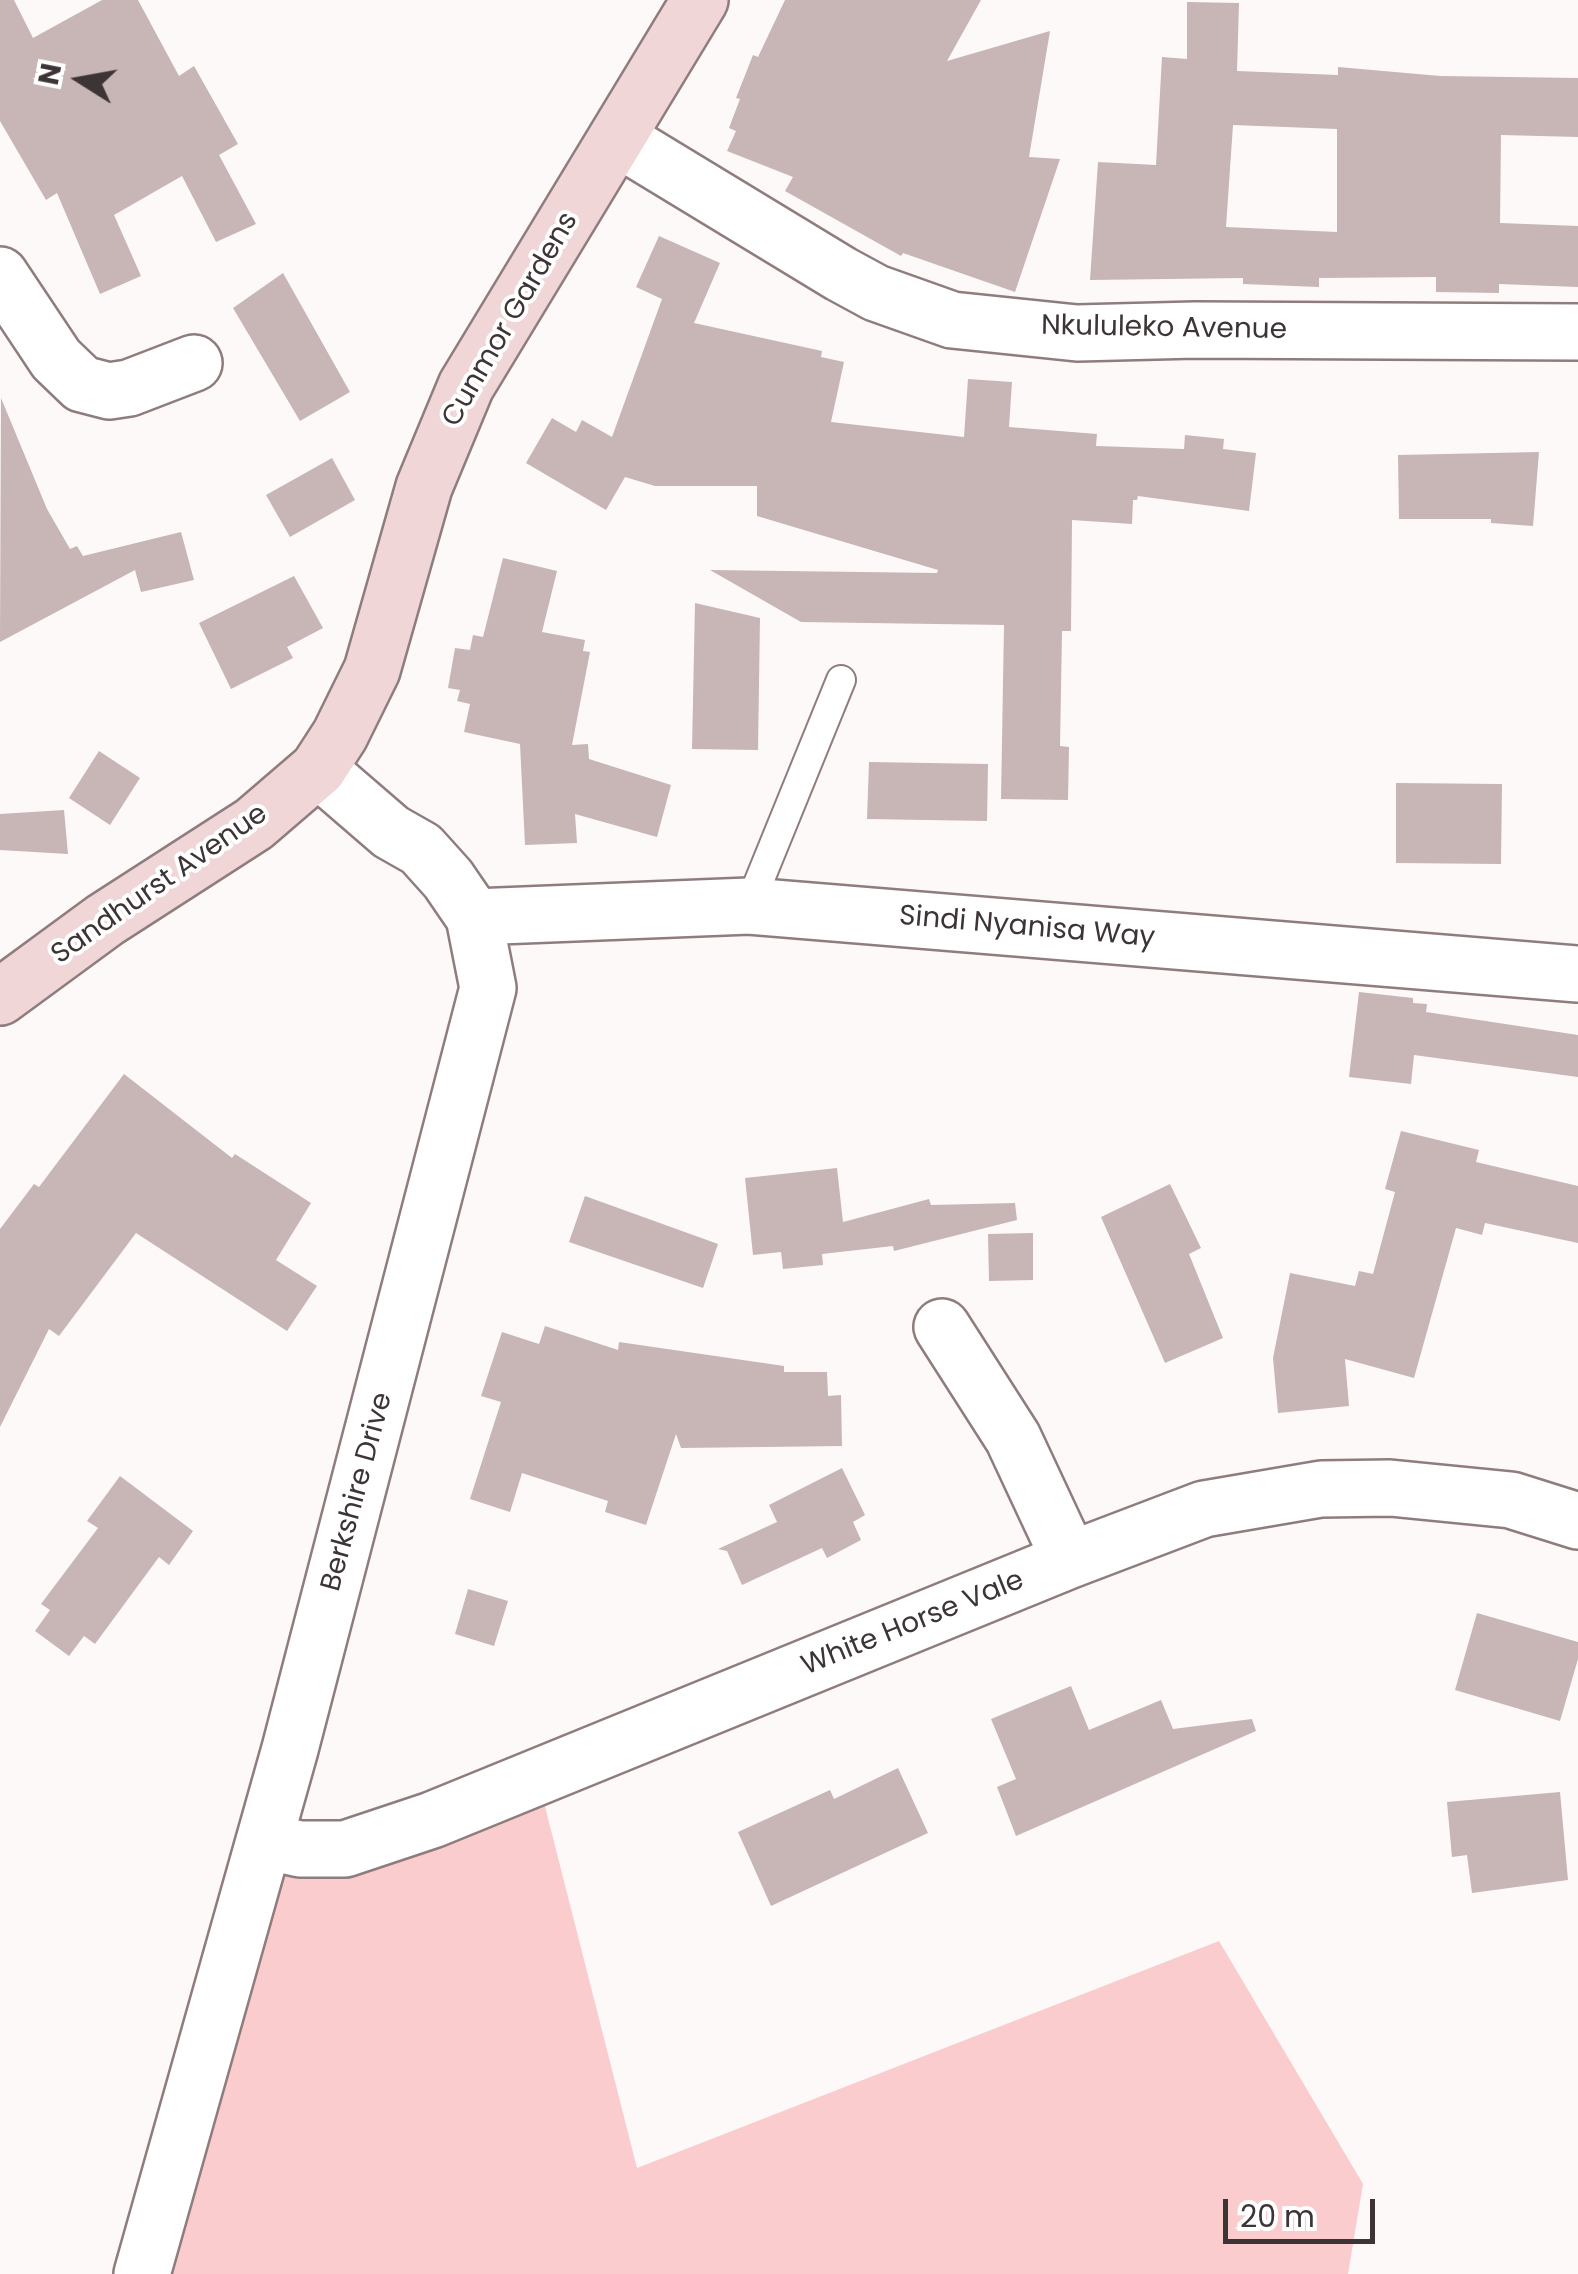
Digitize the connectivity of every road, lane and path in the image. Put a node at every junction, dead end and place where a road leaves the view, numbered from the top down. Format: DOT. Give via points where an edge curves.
graph roads {
  1 [pos="700,0"];
  2 [pos="617,138"];
  3 [pos="0,275"];
  4 [pos="1578,332"];
  5 [pos="194,363"];
  6 [pos="841,680"];
  7 [pos="318,768"];
  8 [pos="749,906"];
  9 [pos="474,917"];
  10 [pos="1578,974"];
  11 [pos="0,998"];
  12 [pos="942,1327"];
  13 [pos="1578,1521"];
  14 [pos="1070,1560"];
  15 [pos="264,1841"];
  16 [pos="142,2274"];
  1 -- 2 [label="street, Cunmor Gardens"];
  2 -- 4 [label="street, Nkululeko Avenue" via="841,274 952,320 1077,333"];
  2 -- 7 [label="street, Cunmor Gardens" via="466,386 424,487 372,670"];
  3 -- 5 [label="street" via="56,359 82,384 130,388"];
  6 -- 8 [label="lane"];
  7 -- 9 [label="street, Berkshire Drive" via="420,849"];
  7 -- 11 [label="street, Sandhurst Avenue" via="254,824 105,920"];
  8 -- 9 [label="street, Sindi Nyanisa Way"];
  8 -- 10 [label="street, Sindi Nyanisa Way"];
  9 -- 15 [label="street, Berkshire Drive" via="488,988 478,1038"];
  12 -- 14 [label="street" via="1013,1438"];
  13 -- 14 [label="street, White Horse Vale" via="1512,1500 1321,1488 1204,1509"];
  14 -- 15 [label="street, White Horse Vale" via="432,1820 345,1849"];
  15 -- 16 [label="street, Berkshire Drive"];
}
